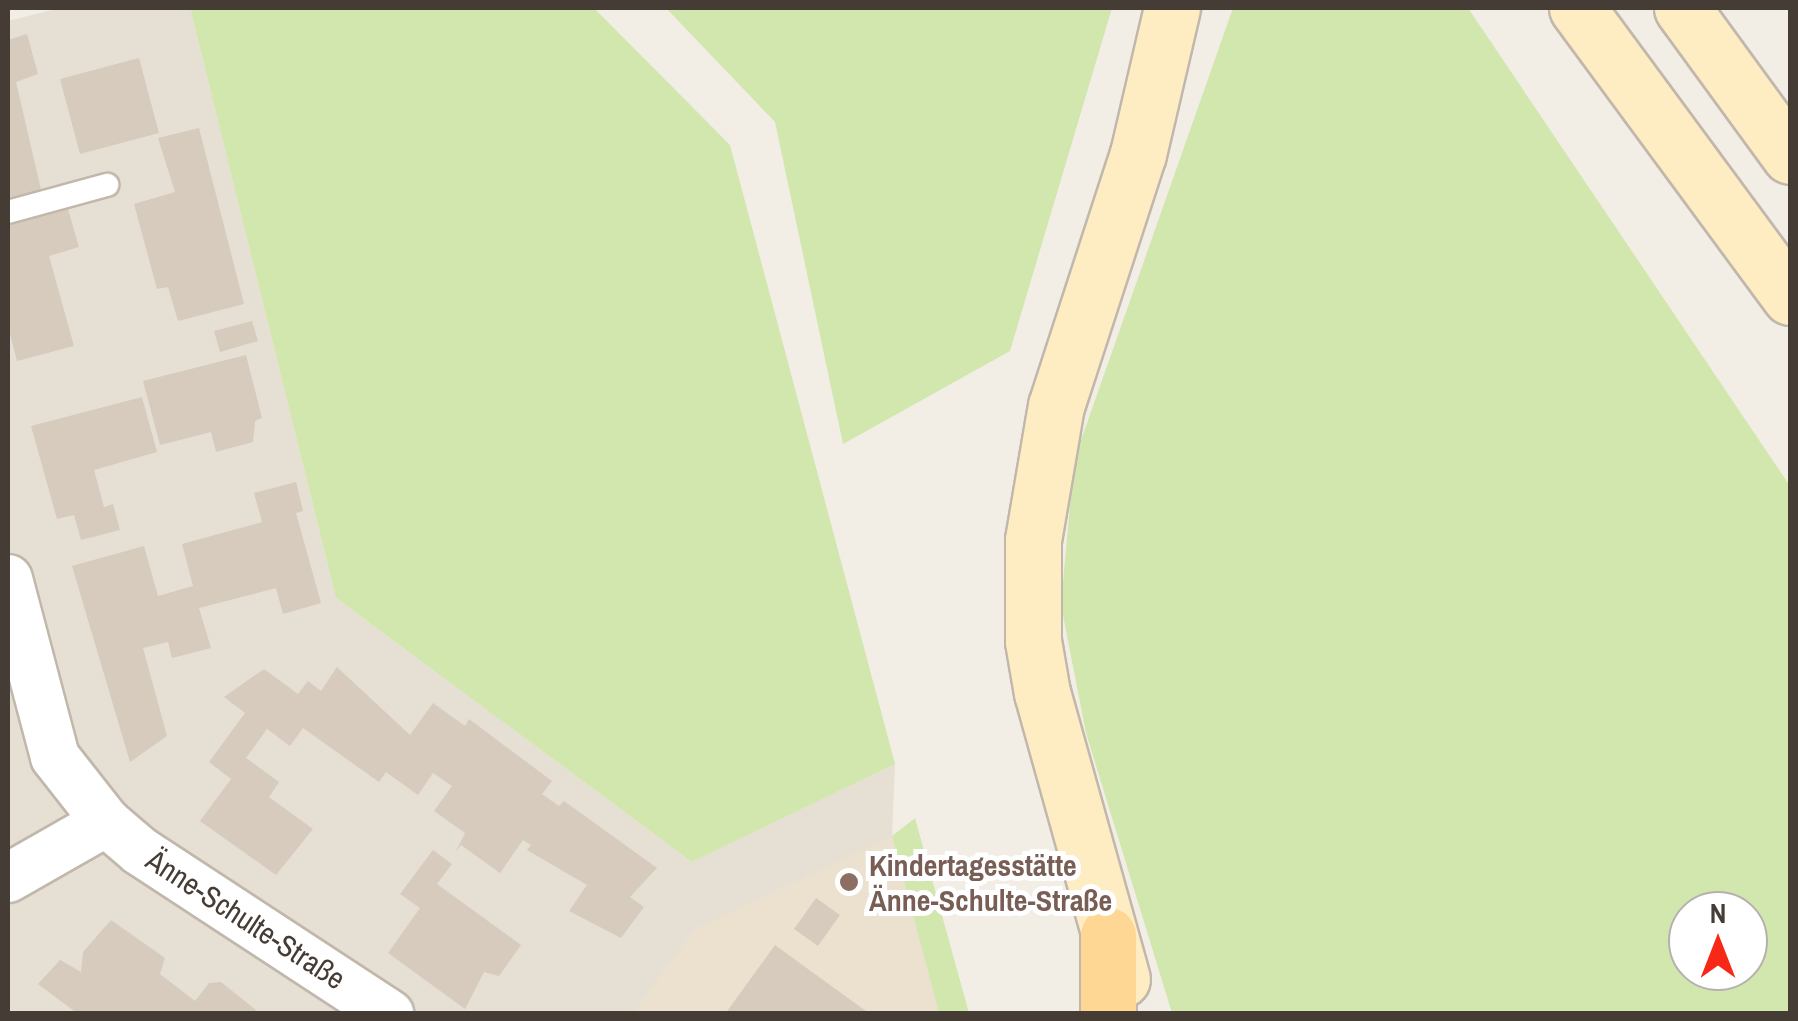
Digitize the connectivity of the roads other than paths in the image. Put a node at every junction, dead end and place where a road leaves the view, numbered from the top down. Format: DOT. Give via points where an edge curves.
graph roads {
  1 [pos="1172,8"];
  2 [pos="1577,8"];
  3 [pos="1682,8"];
  4 [pos="1790,156"];
  5 [pos="107,185"];
  6 [pos="8,212"];
  7 [pos="1790,297"];
  8 [pos="8,580"];
  9 [pos="106,822"];
  10 [pos="8,878"];
  11 [pos="1108,935"];
  12 [pos="389,1014"];
  13 [pos="1108,1014"];
  14 [pos="1132,1014"];
  1 -- 11 [label="main road" via="1138,154 1056,406 1033,540 1033,641 1042,693"];
  2 -- 7 [label="main road"];
  3 -- 4 [label="main road"];
  5 -- 6 [label="lane"];
  8 -- 9 [label="street, Änne-Schulte-Straße" via="55,758"];
  9 -- 10 [label="street"];
  9 -- 12 [label="street, Änne-Schulte-Straße" via="140,852"];
  11 -- 13 [label="main road"];
  11 -- 14 [label="main road"];
}
